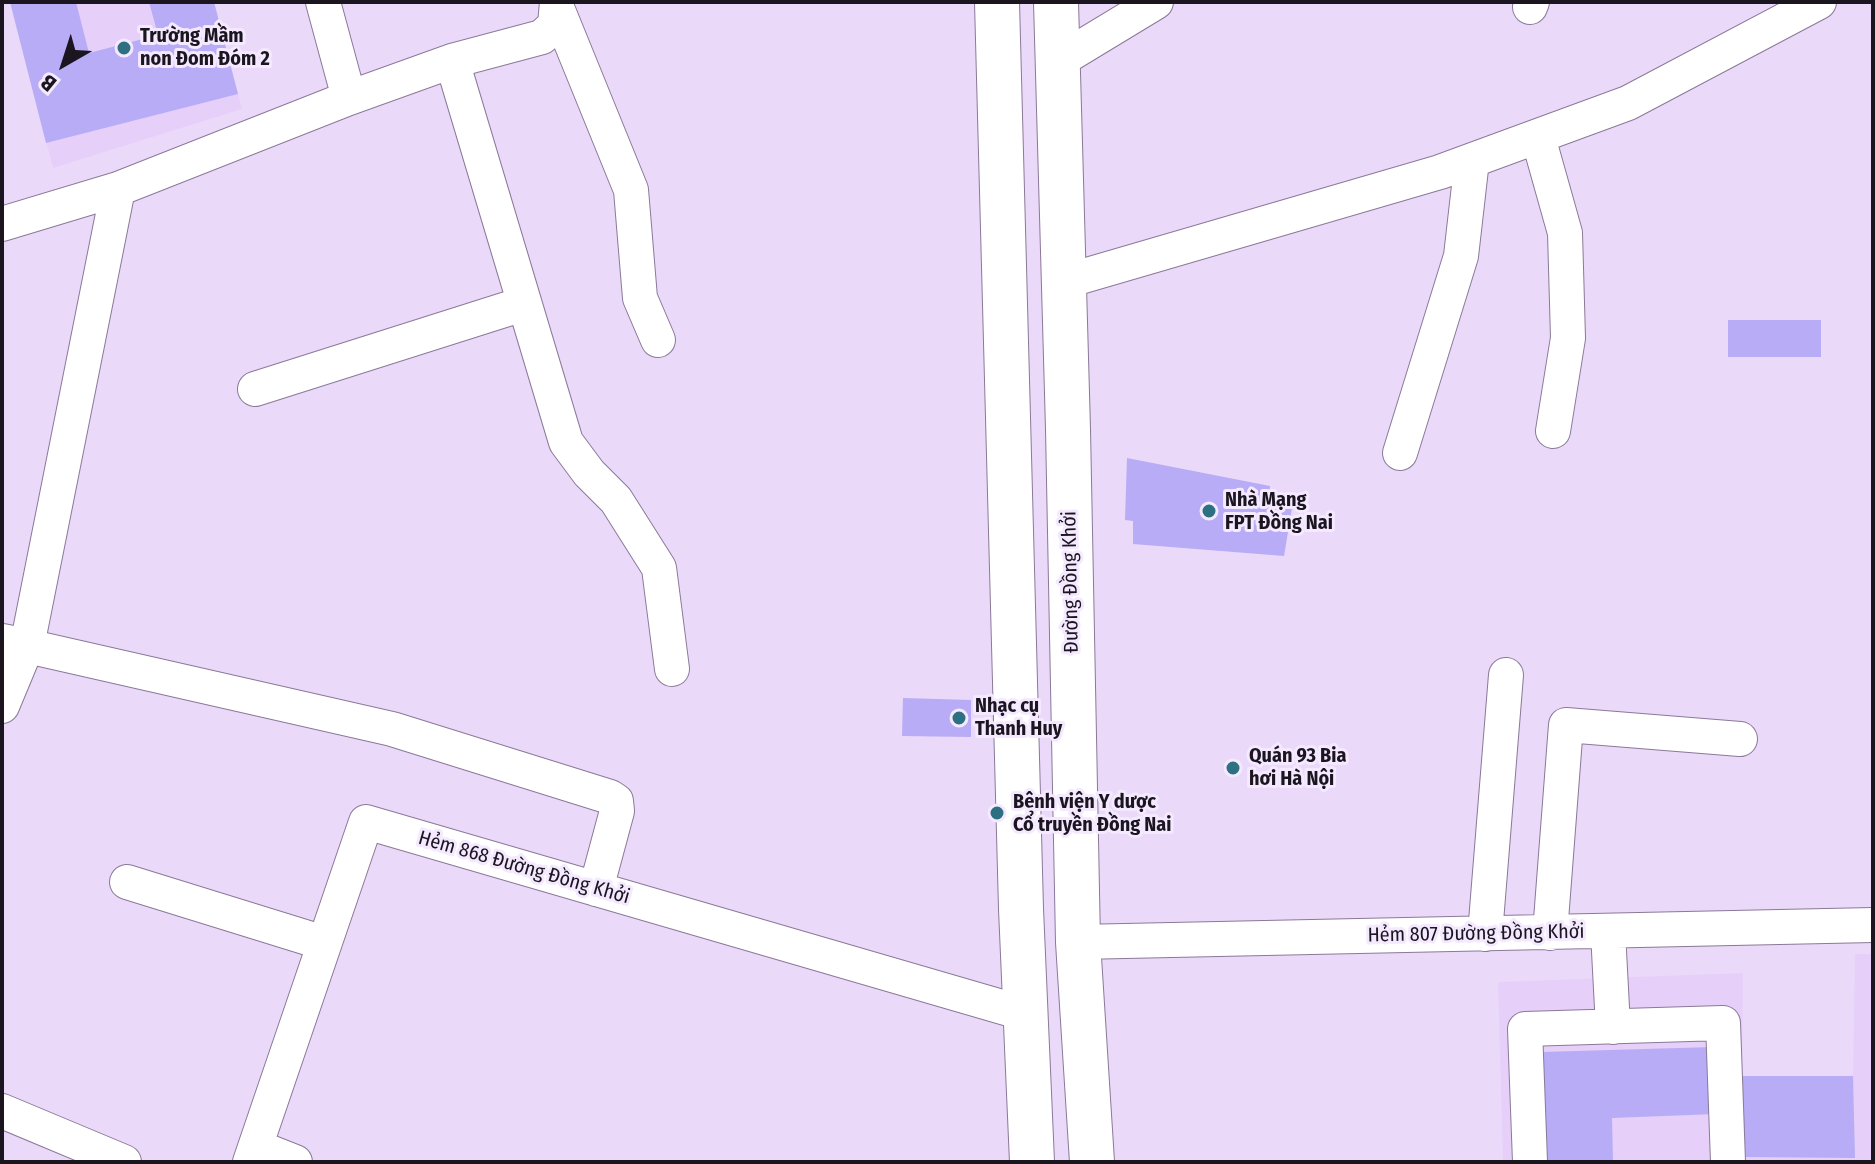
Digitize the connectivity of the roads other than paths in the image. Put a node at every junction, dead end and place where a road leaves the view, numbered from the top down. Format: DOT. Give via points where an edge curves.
graph roads {
  1 [pos="323,2"];
  2 [pos="997,2"];
  3 [pos="1056,2"];
  4 [pos="1156,2"];
  5 [pos="1819,2"];
  6 [pos="557,5"];
  7 [pos="452,61"];
  8 [pos="1057,62"];
  9 [pos="349,98"];
  10 [pos="1538,137"];
  11 [pos="1472,160"];
  12 [pos="118,189"];
  13 [pos="2,224"];
  14 [pos="1063,282"];
  15 [pos="523,304"];
  16 [pos="658,340"];
  17 [pos="255,389"];
  18 [pos="1553,431"];
  19 [pos="1400,453"];
  20 [pos="15,644"];
  21 [pos="672,669"];
  22 [pos="1506,675"];
  23 [pos="2,706"];
  24 [pos="1740,739"];
  25 [pos="127,882"];
  26 [pos="596,889"];
  27 [pos="1873,925"];
  28 [pos="1608,932"];
  29 [pos="1550,933"];
  30 [pos="1485,934"];
  31 [pos="1022,940"];
  32 [pos="1078,942"];
  33 [pos="324,943"];
  34 [pos="1026,1014"];
  35 [pos="1613,1027"];
  36 [pos="2,1111"];
  37 [pos="254,1154"];
  38 [pos="124,1162"];
  39 [pos="295,1162"];
  40 [pos="1032,1162"];
  41 [pos="1092,1162"];
  42 [pos="1530,1162"];
  43 [pos="1728,1162"];
  1 -- 9 [label="street"];
  2 -- 31 [label="main road"];
  3 -- 8 [label="main road, Đường Đồng Khởi"];
  4 -- 8 [label="street"];
  5 -- 10 [label="street" via="1628,103"];
  6 -- 7 [label="street" via="555,25 542,37"];
  6 -- 16 [label="street" via="631,190 640,298"];
  7 -- 9 [label="street"];
  7 -- 15 [label="street"];
  8 -- 14 [label="main road, Đường Đồng Khởi"];
  9 -- 12 [label="street"];
  10 -- 11 [label="street"];
  10 -- 18 [label="street" via="1565,233 1568,338"];
  11 -- 14 [label="street"];
  11 -- 19 [label="street" via="1461,256"];
  12 -- 13 [label="street"];
  12 -- 20 [label="street"];
  14 -- 32 [label="main road, Đường Đồng Khởi"];
  15 -- 17 [label="street"];
  15 -- 21 [label="street" via="566,442 616,500 659,568"];
  20 -- 23 [label="street"];
  20 -- 26 [label="street" via="392,729 610,797 617,811"];
  22 -- 30 [label="street"];
  24 -- 29 [label="street" via="1566,725"];
  25 -- 33 [label="street"];
  26 -- 33 [label="street, Hẻm 868 Đường Đồng Khởi" via="366,822"];
  26 -- 34 [label="street, Hẻm 868 Đường Đồng Khởi"];
  27 -- 28 [label="street, Hẻm 807 Đường Đồng Khởi"];
  28 -- 29 [label="street, Hẻm 807 Đường Đồng Khởi"];
  28 -- 35 [label="street"];
  29 -- 30 [label="street, Hẻm 807 Đường Đồng Khởi"];
  30 -- 32 [label="street, Hẻm 807 Đường Đồng Khởi"];
  31 -- 32 [label="main road"];
  31 -- 34 [label="main road"];
  32 -- 41 [label="main road, Đường Đồng Khởi"];
  33 -- 37 [label="street, Hẻm 868 Đường Đồng Khởi"];
  34 -- 40 [label="main road"];
  35 -- 42 [label="street" via="1525,1029"];
  35 -- 43 [label="street" via="1723,1023"];
  36 -- 38 [label="street"];
  37 -- 39 [label="street"];
}
